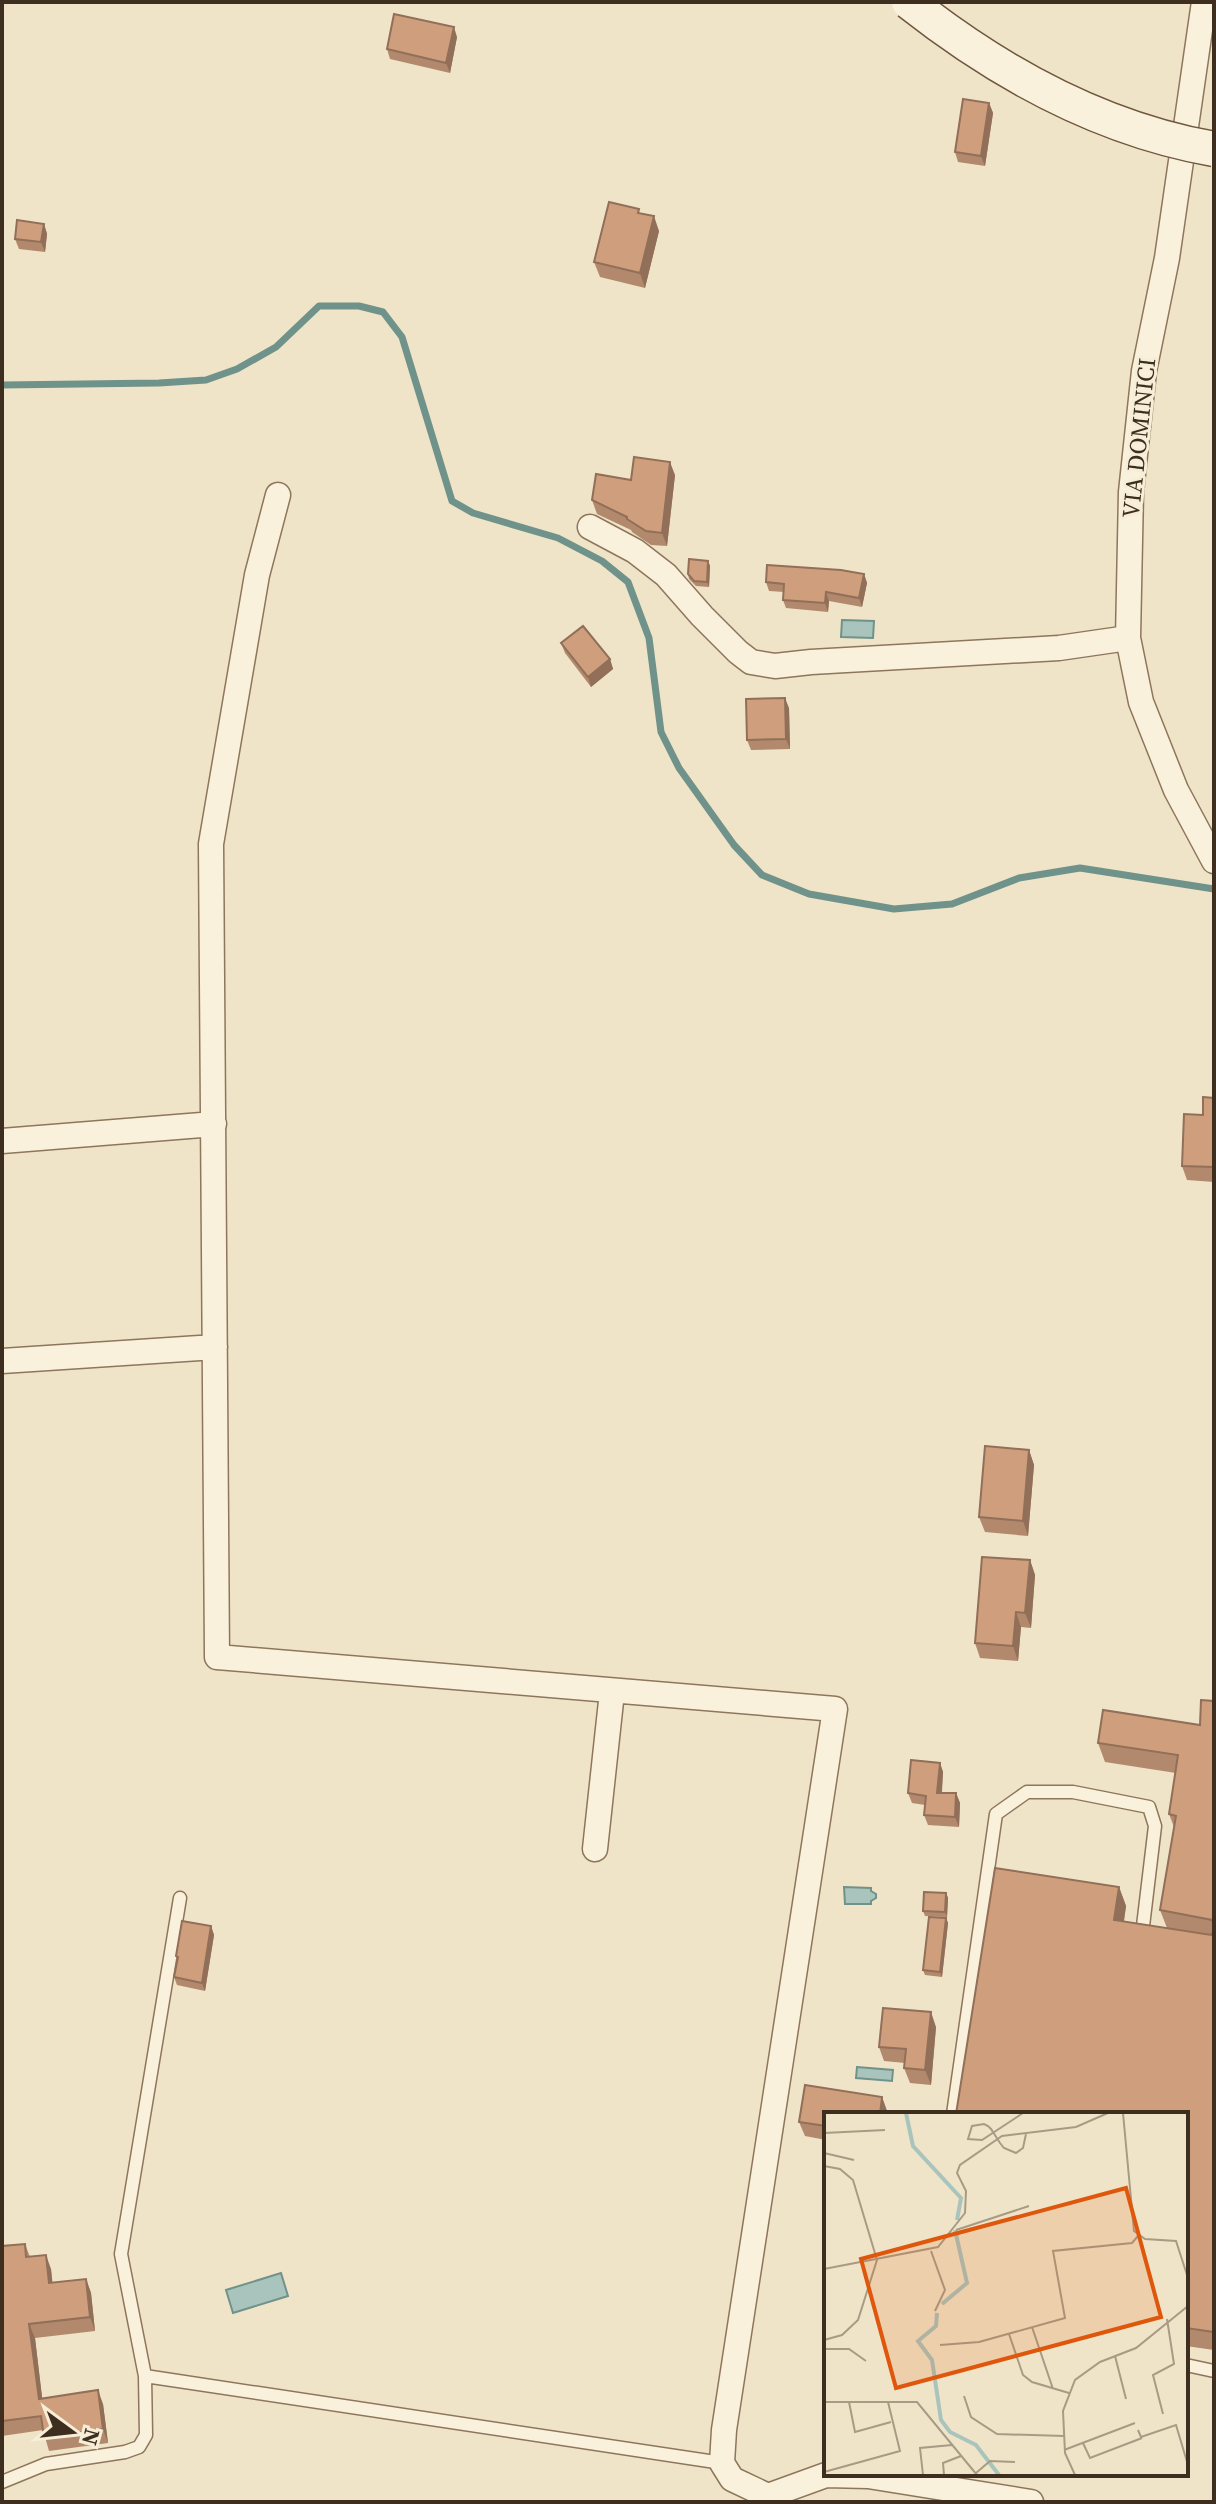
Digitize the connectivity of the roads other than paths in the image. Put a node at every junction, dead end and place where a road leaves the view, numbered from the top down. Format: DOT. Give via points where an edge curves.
graph roads {
  1 [pos="909,2"];
  2 [pos="1204,2"];
  3 [pos="1214,149"];
  4 [pos="278,495"];
  5 [pos="590,527"];
  6 [pos="1128,638"];
  7 [pos="1214,861"];
  8 [pos="214,1124"];
  9 [pos="2,1141"];
  10 [pos="215,1347"];
  11 [pos="2,1361"];
  12 [pos="612,1692"];
  13 [pos="595,1849"];
  14 [pos="180,1898"];
  15 [pos="1159,1937"];
  16 [pos="953,2112"];
  17 [pos="1188,2365"];
  18 [pos="1214,2371"];
  19 [pos="145,2376"];
  20 [pos="722,2463"];
  21 [pos="824,2476"];
  22 [pos="868,2476"];
  23 [pos="2,2482"];
  24 [pos="764,2499"];
  25 [pos="1031,2502"];
  1 -- 3 [label="street, bridge" via="978,53 1037,87 1137,129"];
  2 -- 6 [label="street, VIA DOMINICI" via="1167,258 1144,371 1131,492"];
  4 -- 8 [label="street" via="257,575 211,844"];
  5 -- 6 [label="street" via="666,575 751,662 775,666 1059,648"];
  6 -- 7 [label="street, VIA DOMINICI" via="1141,702 1176,790"];
  8 -- 9 [label="street"];
  8 -- 10 [label="street"];
  10 -- 11 [label="street"];
  10 -- 12 [label="street" via="217,1657"];
  12 -- 13 [label="street"];
  12 -- 20 [label="street" via="835,1709"];
  14 -- 19 [label="lane" via="121,2254"];
  15 -- 16 [label="lane" via="1145,1934 1143,1926 1155,1826 1149,1807 1073,1792 1027,1792 996,1814"];
  17 -- 18 [label="lane"];
  19 -- 20 [label="lane"];
  19 -- 23 [label="lane" via="146,2435 139,2447 46,2464"];
  20 -- 24 [label="street" via="732,2479"];
  21 -- 24 [label="street"];
  22 -- 25 [label="street"];
}
